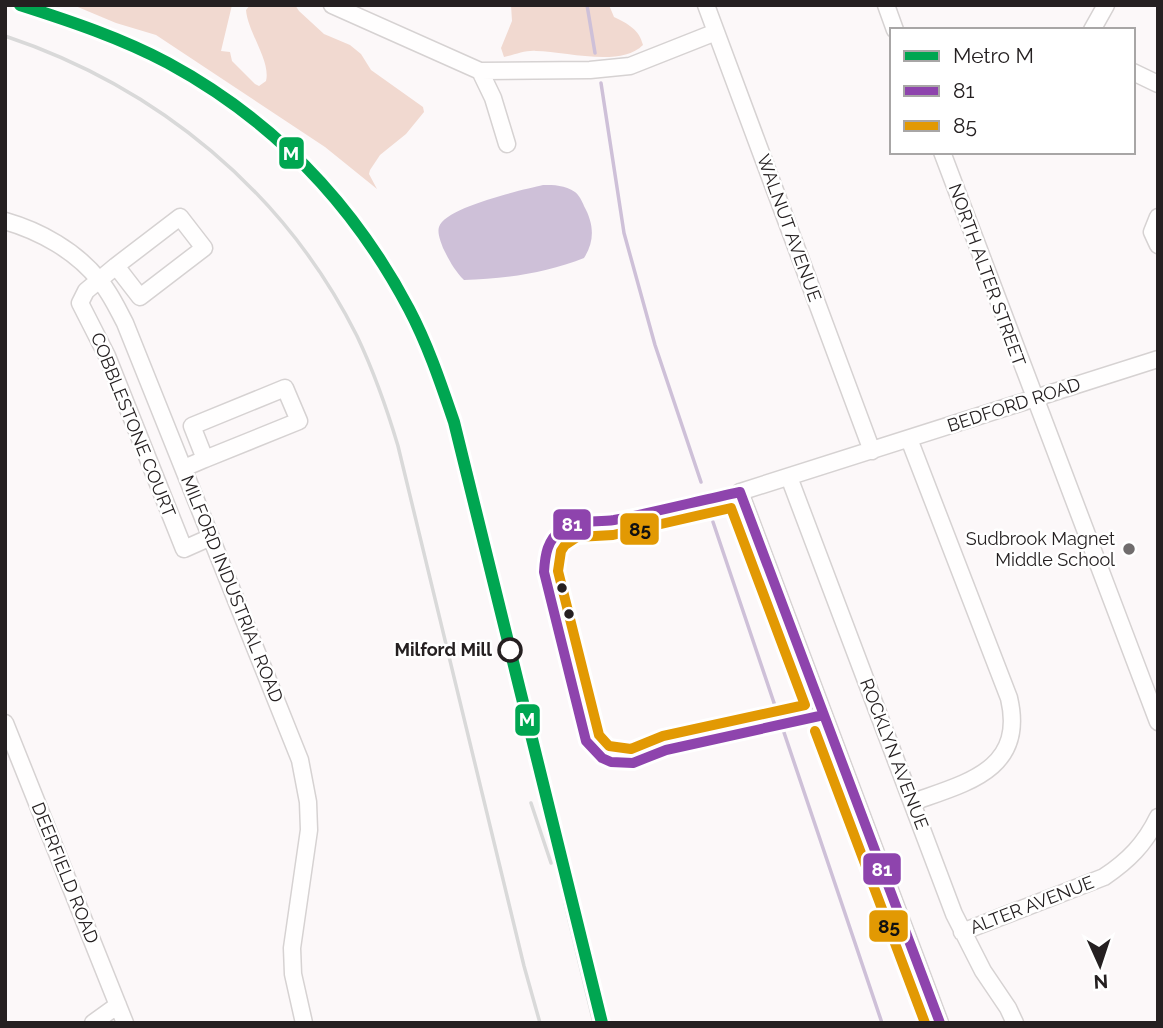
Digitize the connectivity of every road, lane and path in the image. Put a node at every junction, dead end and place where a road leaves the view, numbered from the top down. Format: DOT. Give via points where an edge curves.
graph roads {
  1 [pos="332,5"];
  2 [pos="706,5"];
  3 [pos="886,5"];
  4 [pos="1106,5"];
  5 [pos="894,28"];
  6 [pos="1093,28"];
  7 [pos="716,32"];
  8 [pos="480,71"];
  9 [pos="1135,73"];
  10 [pos="1158,84"];
  11 [pos="507,144"];
  12 [pos="943,154"];
  13 [pos="1158,217"];
  14 [pos="5,220"];
  15 [pos="1158,245"];
  16 [pos="116,266"];
  17 [pos="99,279"];
  18 [pos="1158,359"];
  19 [pos="1033,397"];
  20 [pos="909,439"];
  21 [pos="872,452"];
  22 [pos="205,459"];
  23 [pos="184,468"];
  24 [pos="789,477"];
  25 [pos="211,537"];
  26 [pos="1158,722"];
  27 [pos="5,723"];
  28 [pos="913,802"];
  29 [pos="1158,817"];
  30 [pos="962,932"];
  31 [pos="118,1005"];
  32 [pos="93,1023"];
  33 [pos="125,1023"];
  34 [pos="304,1023"];
  35 [pos="940,1023"];
  36 [pos="1015,1023"];
  1 -- 8 [label="street"];
  2 -- 7 [label="street, WALNUT AVENUE"];
  3 -- 5 [label="street"];
  4 -- 6 [label="street"];
  7 -- 8 [label="street" via="630,65"];
  7 -- 21 [label="street, WALNUT AVENUE"];
  8 -- 11 [label="street"];
  9 -- 10 [label="street"];
  12 -- 19 [label="street, NORTH ALTER STREET"];
  13 -- 15 [label="street" via="1152,232"];
  14 -- 17 [label="street, MILFORD INDUSTRIAL ROAD" via="52,241"];
  16 -- 16 [label="street" via="180,218 204,248 140,297"];
  16 -- 17 [label="street"];
  17 -- 23 [label="street, MILFORD INDUSTRIAL ROAD" via="125,323"];
  17 -- 25 [label="street, COBBLESTONE COURT" via="81,298 81,307 107,356 184,548"];
  18 -- 19 [label="street, BEDFORD ROAD"];
  19 -- 20 [label="street, BEDFORD ROAD"];
  19 -- 26 [label="street"];
  20 -- 21 [label="street, BEDFORD ROAD"];
  20 -- 28 [label="street" via="1009,698 1013,723 1008,745 991,769"];
  21 -- 24 [label="street, BEDFORD ROAD"];
  22 -- 22 [label="street" via="299,421 285,388 192,426"];
  22 -- 23 [label="street"];
  23 -- 25 [label="street, MILFORD INDUSTRIAL ROAD"];
  24 -- 28 [label="street, ROCKLYN AVENUE"];
  24 -- 35 [label="street, BEDFORD ROAD" via="740,492"];
  25 -- 34 [label="street, MILFORD INDUSTRIAL ROAD" via="306,784 309,830 292,948"];
  27 -- 31 [label="street, DEERFIELD ROAD"];
  28 -- 30 [label="street, ROCKLYN AVENUE"];
  29 -- 30 [label="street, ALTER AVENUE" via="1137,850 1104,877"];
  30 -- 36 [label="street, ROCKLYN AVENUE"];
  31 -- 32 [label="street"];
  31 -- 33 [label="street, DEERFIELD ROAD"];
}
